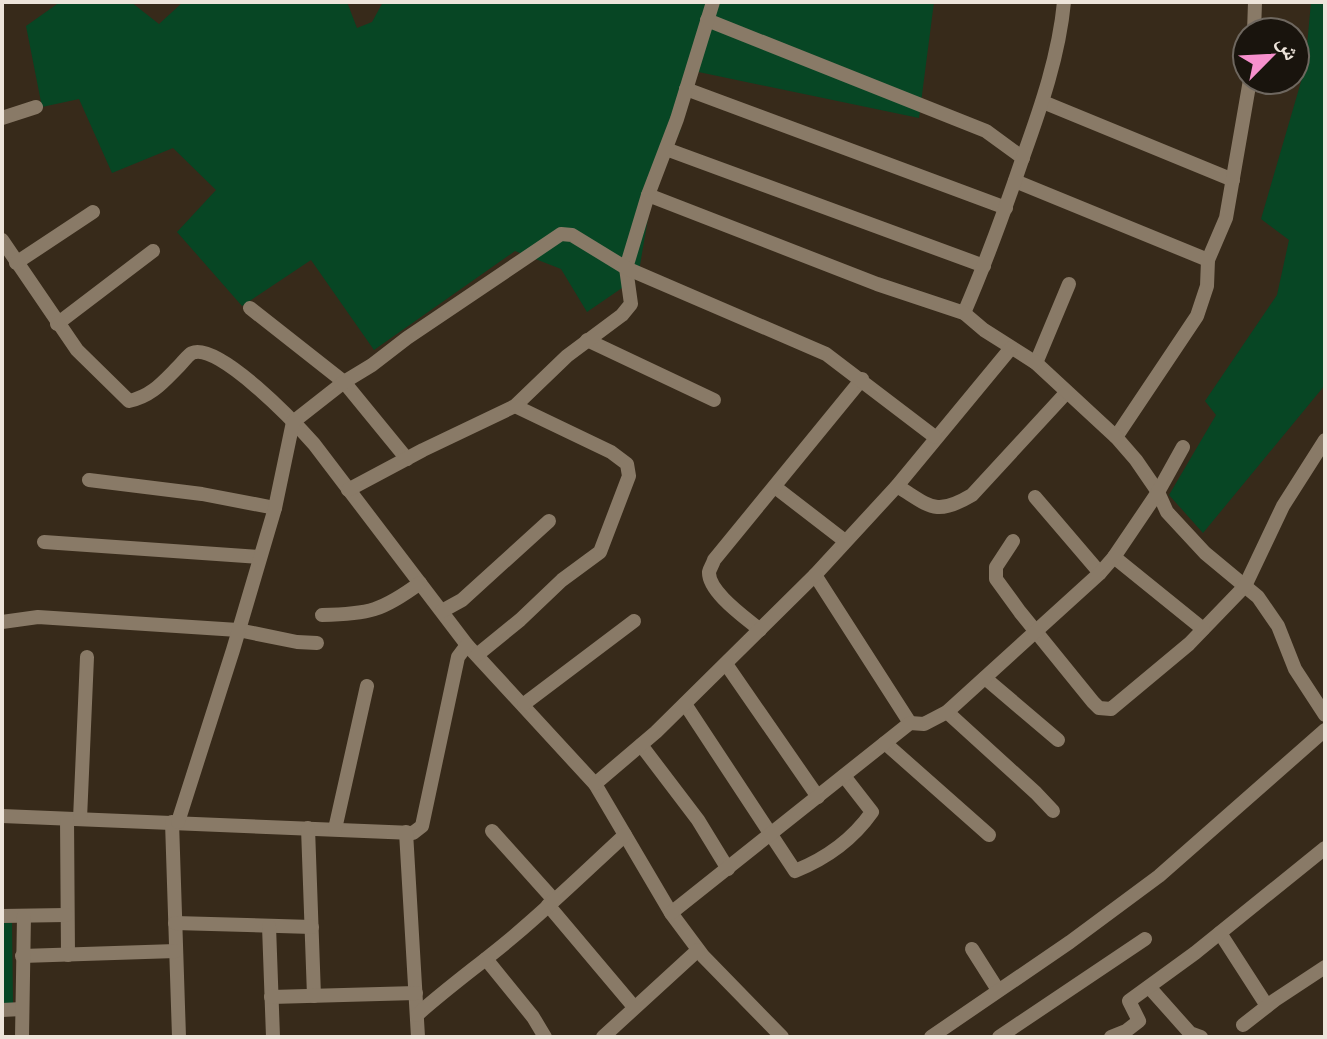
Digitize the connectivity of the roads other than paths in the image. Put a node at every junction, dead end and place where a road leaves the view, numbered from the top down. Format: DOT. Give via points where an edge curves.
graph roads {
  1 [pos="713,2"];
  2 [pos="1064,2"];
  3 [pos="707,20"];
  4 [pos="686,89"];
  5 [pos="1247,96"];
  6 [pos="1043,102"];
  7 [pos="36,107"];
  8 [pos="2,118"];
  9 [pos="666,149"];
  10 [pos="1023,158"];
  11 [pos="1233,180"];
  12 [pos="1015,181"];
  13 [pos="648,195"];
  14 [pos="1006,208"];
  15 [pos="93,212"];
  16 [pos="2,240"];
  17 [pos="153,251"];
  18 [pos="1208,260"];
  19 [pos="16,263"];
  20 [pos="984,266"];
  21 [pos="626,268"];
  22 [pos="1069,284"];
  23 [pos="250,308"];
  24 [pos="964,313"];
  25 [pos="57,324"];
  26 [pos="587,340"];
  27 [pos="1011,348"];
  28 [pos="1036,363"];
  29 [pos="862,379"];
  30 [pos="344,382"];
  31 [pos="1066,393"];
  32 [pos="714,400"];
  33 [pos="515,406"];
  34 [pos="293,422"];
  35 [pos="935,437"];
  36 [pos="1116,437"];
  37 [pos="1325,440"];
  38 [pos="1183,447"];
  39 [pos="407,459"];
  40 [pos="89,480"];
  41 [pos="897,486"];
  42 [pos="775,487"];
  43 [pos="348,490"];
  44 [pos="1158,492"];
  45 [pos="1035,497"];
  46 [pos="275,508"];
  47 [pos="549,521"];
  48 [pos="845,541"];
  49 [pos="1013,541"];
  50 [pos="44,542"];
  51 [pos="260,557"];
  52 [pos="1114,557"];
  53 [pos="1100,573"];
  54 [pos="815,575"];
  55 [pos="420,583"];
  56 [pos="1245,586"];
  57 [pos="442,611"];
  58 [pos="322,615"];
  59 [pos="634,621"];
  60 [pos="2,622"];
  61 [pos="1203,629"];
  62 [pos="238,630"];
  63 [pos="760,630"];
  64 [pos="1036,632"];
  65 [pos="317,643"];
  66 [pos="472,650"];
  67 [pos="87,657"];
  68 [pos="726,664"];
  69 [pos="985,678"];
  70 [pos="1325,685"];
  71 [pos="367,686"];
  72 [pos="1311,696"];
  73 [pos="524,704"];
  74 [pos="685,704"];
  75 [pos="947,712"];
  76 [pos="1325,715"];
  77 [pos="910,723"];
  78 [pos="1325,730"];
  79 [pos="1058,740"];
  80 [pos="885,743"];
  81 [pos="641,745"];
  82 [pos="844,776"];
  83 [pos="595,784"];
  84 [pos="818,797"];
  85 [pos="1053,811"];
  86 [pos="2,816"];
  87 [pos="73,819"];
  88 [pos="175,822"];
  89 [pos="308,828"];
  90 [pos="335,829"];
  91 [pos="492,831"];
  92 [pos="406,832"];
  93 [pos="625,835"];
  94 [pos="770,835"];
  95 [pos="989,835"];
  96 [pos="1325,848"];
  97 [pos="728,869"];
  98 [pos="551,903"];
  99 [pos="671,913"];
  100 [pos="66,915"];
  101 [pos="2,916"];
  102 [pos="24,916"];
  103 [pos="175,923"];
  104 [pos="269,926"];
  105 [pos="312,927"];
  106 [pos="1220,933"];
  107 [pos="1145,939"];
  108 [pos="972,949"];
  109 [pos="698,950"];
  110 [pos="176,951"];
  111 [pos="68,955"];
  112 [pos="22,956"];
  113 [pos="486,959"];
  114 [pos="1323,973"];
  115 [pos="1149,987"];
  116 [pos="998,990"];
  117 [pos="416,993"];
  118 [pos="314,996"];
  119 [pos="271,997"];
  120 [pos="1267,1006"];
  121 [pos="634,1007"];
  122 [pos="22,1009"];
  123 [pos="2,1010"];
  124 [pos="417,1015"];
  125 [pos="1243,1025"];
  126 [pos="22,1037"];
  127 [pos="179,1037"];
  128 [pos="273,1037"];
  129 [pos="418,1037"];
  130 [pos="545,1037"];
  131 [pos="603,1037"];
  132 [pos="782,1037"];
  133 [pos="931,1037"];
  134 [pos="999,1037"];
  135 [pos="1111,1037"];
  136 [pos="1201,1037"];
  1 -- 3 [label="street"];
  2 -- 6 [label="street"];
  3 -- 4 [label="street"];
  3 -- 10 [label="street" via="986,131"];
  4 -- 9 [label="street"];
  4 -- 14 [label="street"];
  5 -- 11 [label="street"];
  6 -- 10 [label="street"];
  6 -- 11 [label="street"];
  7 -- 8 [label="street"];
  9 -- 13 [label="street"];
  9 -- 20 [label="street"];
  10 -- 12 [label="street"];
  11 -- 18 [label="street" via="1226,218"];
  12 -- 14 [label="street"];
  12 -- 18 [label="street"];
  13 -- 21 [label="street"];
  13 -- 24 [label="street"];
  14 -- 20 [label="street"];
  15 -- 19 [label="street"];
  16 -- 19 [label="street"];
  17 -- 25 [label="street"];
  18 -- 36 [label="street" via="1207,286 1197,316"];
  19 -- 25 [label="street"];
  20 -- 24 [label="street"];
  21 -- 26 [label="street" via="631,304"];
  21 -- 29 [label="street" via="826,354"];
  21 -- 30 [label="street" via="572,235 561,234"];
  22 -- 28 [label="street"];
  23 -- 30 [label="street"];
  24 -- 27 [label="street"];
  25 -- 34 [label="street" via="129,401 144,398 192,353 203,352 219,358"];
  26 -- 32 [label="street"];
  26 -- 33 [label="street"];
  27 -- 28 [label="street"];
  27 -- 35 [label="street"];
  28 -- 31 [label="street"];
  29 -- 35 [label="street"];
  29 -- 42 [label="street"];
  30 -- 34 [label="street"];
  30 -- 39 [label="street"];
  31 -- 36 [label="street"];
  31 -- 41 [label="street" via="972,495 954,506 934,509"];
  33 -- 39 [label="street"];
  33 -- 66 [label="street" via="611,452 627,464 629,476 600,552 520,620"];
  34 -- 43 [label="street"];
  34 -- 46 [label="street"];
  35 -- 41 [label="street"];
  36 -- 44 [label="street"];
  37 -- 56 [label="street" via="1283,506"];
  38 -- 44 [label="street"];
  39 -- 43 [label="street"];
  40 -- 46 [label="street"];
  41 -- 48 [label="street"];
  42 -- 48 [label="street"];
  42 -- 63 [label="street" via="709,572 712,585"];
  43 -- 55 [label="street"];
  44 -- 52 [label="street"];
  44 -- 56 [label="street" via="1167,512"];
  45 -- 53 [label="street"];
  46 -- 51 [label="street"];
  47 -- 57 [label="street" via="462,600"];
  48 -- 54 [label="street"];
  49 -- 64 [label="street" via="996,567 996,579"];
  50 -- 51 [label="street"];
  51 -- 62 [label="street"];
  52 -- 53 [label="street"];
  52 -- 61 [label="street"];
  53 -- 64 [label="street"];
  54 -- 63 [label="street"];
  54 -- 77 [label="street"];
  55 -- 57 [label="street"];
  55 -- 58 [label="street" via="372,612"];
  56 -- 61 [label="street"];
  56 -- 72 [label="street" via="1278,626"];
  57 -- 66 [label="street"];
  59 -- 73 [label="street"];
  60 -- 62 [label="street" via="38,617"];
  61 -- 64 [label="street" via="1111,709 1099,708"];
  62 -- 65 [label="street"];
  62 -- 88 [label="street"];
  63 -- 68 [label="street"];
  64 -- 69 [label="street"];
  66 -- 73 [label="street"];
  66 -- 92 [label="street" via="458,657 422,826"];
  67 -- 87 [label="street"];
  68 -- 74 [label="street"];
  68 -- 84 [label="street"];
  69 -- 75 [label="street"];
  69 -- 79 [label="street"];
  70 -- 72 [label="street"];
  71 -- 90 [label="street"];
  72 -- 76 [label="street"];
  73 -- 83 [label="street"];
  74 -- 81 [label="street"];
  74 -- 94 [label="street"];
  75 -- 77 [label="street" via="924,724"];
  75 -- 85 [label="street"];
  77 -- 80 [label="street"];
  78 -- 116 [label="street" via="1159,876"];
  80 -- 82 [label="street"];
  80 -- 95 [label="street"];
  81 -- 83 [label="street"];
  81 -- 97 [label="street"];
  82 -- 84 [label="street"];
  82 -- 94 [label="street" via="872,812 827,855 795,871"];
  83 -- 93 [label="street"];
  84 -- 94 [label="street"];
  86 -- 87 [label="street"];
  87 -- 88 [label="street"];
  87 -- 100 [label="street"];
  88 -- 89 [label="street"];
  88 -- 103 [label="street"];
  89 -- 90 [label="street"];
  89 -- 105 [label="street"];
  90 -- 92 [label="street"];
  91 -- 98 [label="street"];
  92 -- 117 [label="street"];
  93 -- 98 [label="street"];
  93 -- 99 [label="street"];
  94 -- 97 [label="street"];
  96 -- 106 [label="street"];
  97 -- 99 [label="street"];
  98 -- 113 [label="street"];
  98 -- 121 [label="street"];
  99 -- 109 [label="street"];
  100 -- 102 [label="street"];
  100 -- 111 [label="street"];
  101 -- 102 [label="street"];
  102 -- 112 [label="street"];
  103 -- 104 [label="street"];
  103 -- 110 [label="street"];
  104 -- 105 [label="street"];
  104 -- 119 [label="street"];
  105 -- 118 [label="street"];
  106 -- 115 [label="street"];
  106 -- 120 [label="street"];
  107 -- 134 [label="street"];
  108 -- 116 [label="street"];
  109 -- 121 [label="street"];
  109 -- 132 [label="street"];
  110 -- 111 [label="street"];
  110 -- 127 [label="street"];
  111 -- 112 [label="street"];
  112 -- 122 [label="street"];
  113 -- 124 [label="street"];
  113 -- 130 [label="street"];
  114 -- 120 [label="street"];
  115 -- 135 [label="street" via="1129,1001 1139,1021"];
  115 -- 136 [label="street" via="1190,1033"];
  116 -- 133 [label="street"];
  117 -- 118 [label="street"];
  117 -- 124 [label="street"];
  118 -- 119 [label="street"];
  119 -- 128 [label="street"];
  120 -- 125 [label="street"];
  121 -- 131 [label="street"];
  122 -- 123 [label="street"];
  122 -- 126 [label="street"];
  124 -- 129 [label="street"];
}
